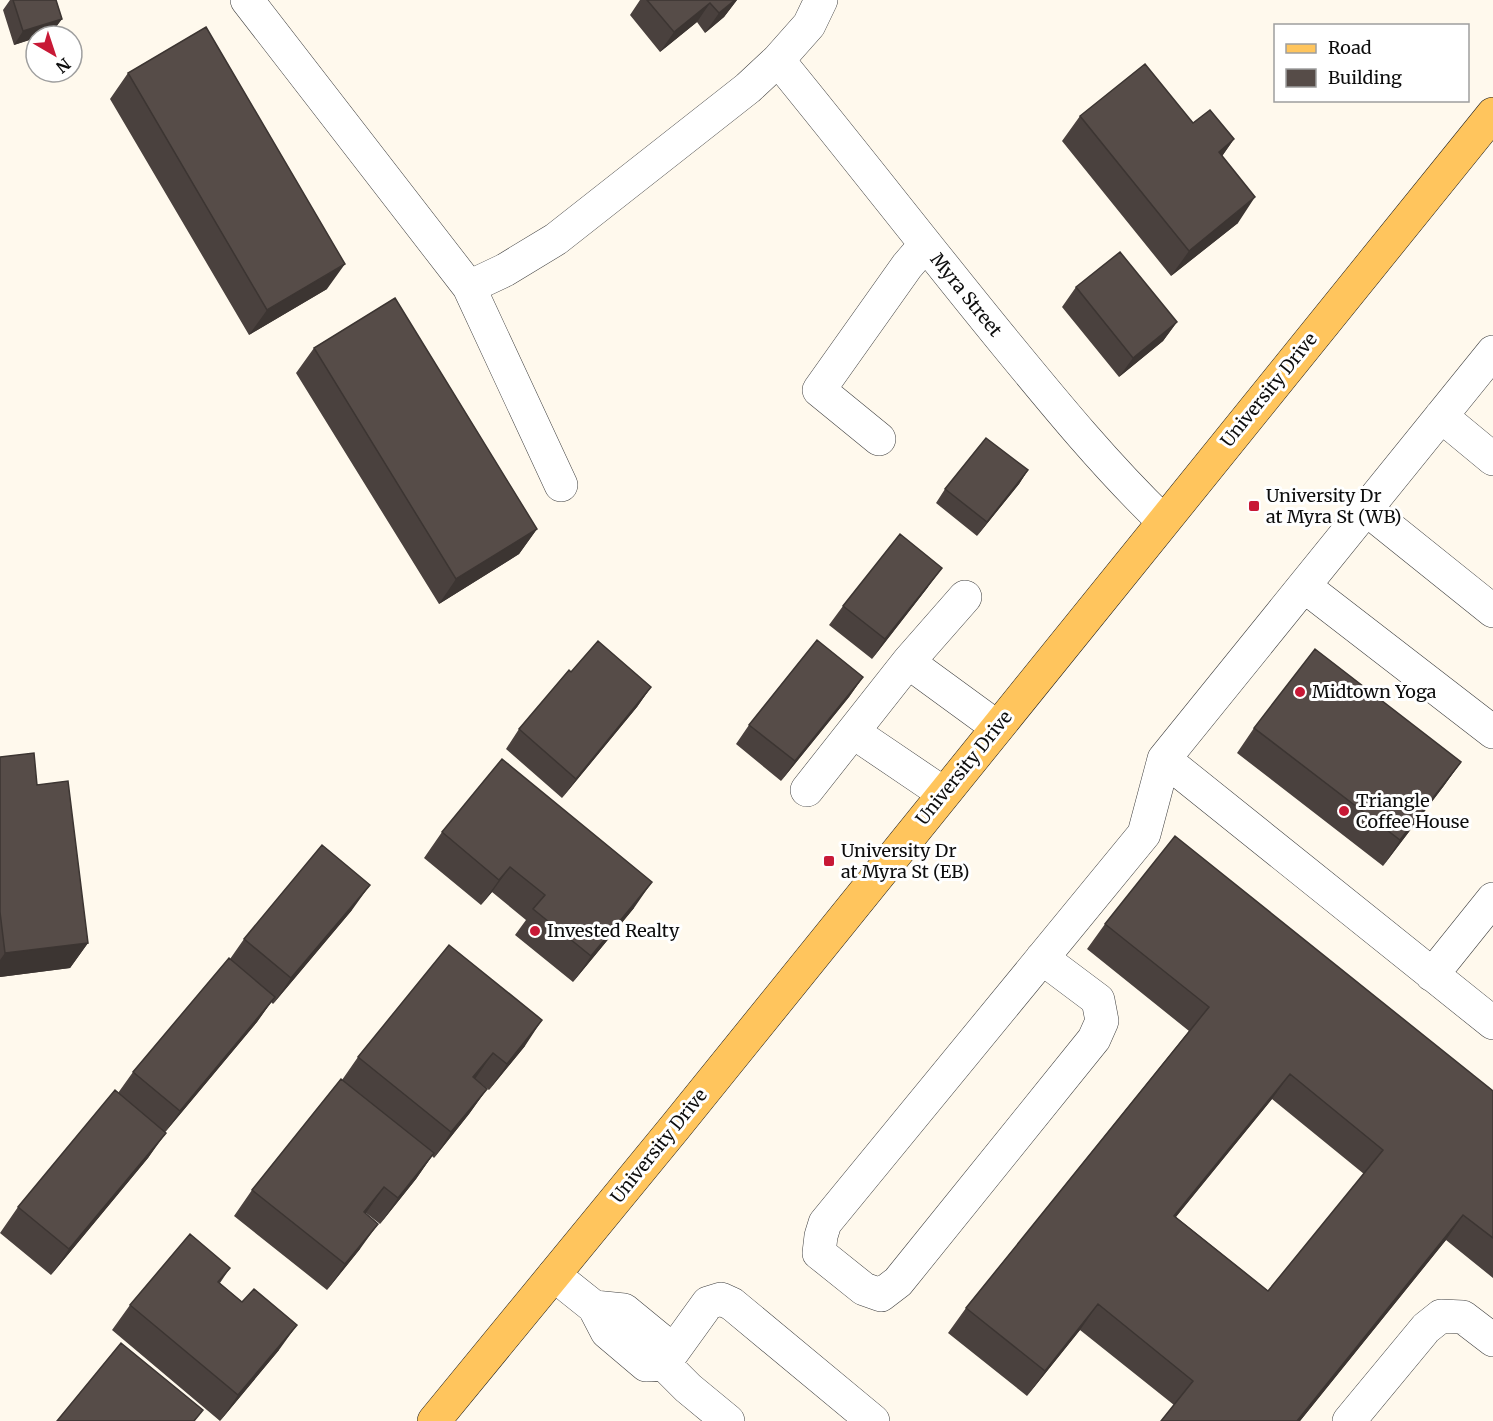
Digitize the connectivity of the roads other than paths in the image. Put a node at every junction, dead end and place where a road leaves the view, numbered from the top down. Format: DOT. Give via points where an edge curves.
graph roads {
  1 [pos="248,0"];
  2 [pos="821,0"];
  3 [pos="778,60"];
  4 [pos="1493,114"];
  5 [pos="925,245"];
  6 [pos="469,287"];
  7 [pos="1493,352"];
  8 [pos="1441,416"];
  9 [pos="879,440"];
  10 [pos="1493,459"];
  11 [pos="561,485"];
  12 [pos="1366,509"];
  13 [pos="1163,521"];
  14 [pos="1304,586"];
  15 [pos="965,597"];
  16 [pos="1493,611"];
  17 [pos="908,662"];
  18 [pos="997,727"];
  19 [pos="853,732"];
  20 [pos="1493,732"];
  21 [pos="1164,759"];
  22 [pos="807,790"];
  23 [pos="943,793"];
  24 [pos="1493,899"];
  25 [pos="1042,958"];
  26 [pos="1432,975"];
  27 [pos="1493,1023"];
  28 [pos="554,1275"];
  29 [pos="1493,1340"];
  30 [pos="664,1364"];
  31 [pos="434,1421"];
  32 [pos="728,1421"];
  33 [pos="873,1421"];
  34 [pos="1349,1421"];
  1 -- 6 [label="street"];
  2 -- 3 [label="street" via="809,25"];
  3 -- 5 [label="street, Myra Street"];
  3 -- 6 [label="street" via="556,239"];
  4 -- 13 [label="main road, University Drive"];
  5 -- 9 [label="street" via="819,390"];
  5 -- 13 [label="street, Myra Street" via="1122,481"];
  6 -- 11 [label="street"];
  7 -- 8 [label="street"];
  8 -- 10 [label="street"];
  8 -- 12 [label="street"];
  12 -- 14 [label="street"];
  12 -- 16 [label="street"];
  13 -- 18 [label="main road, University Drive"];
  14 -- 20 [label="street"];
  14 -- 21 [label="street"];
  15 -- 17 [label="street"];
  17 -- 18 [label="street"];
  17 -- 19 [label="street"];
  18 -- 23 [label="main road, University Drive"];
  19 -- 22 [label="street"];
  19 -- 23 [label="street"];
  21 -- 25 [label="street" via="1144,834"];
  21 -- 26 [label="street"];
  23 -- 28 [label="main road, University Drive"];
  24 -- 26 [label="street"];
  25 -- 25 [label="street" via="825,1223 819,1253 864,1289 882,1295 897,1282 1094,1039 1102,1021 1098,1000"];
  26 -- 27 [label="street"];
  28 -- 30 [label="street" via="594,1307 607,1332 646,1365"];
  28 -- 31 [label="main road, University Drive"];
  29 -- 34 [label="street" via="1463,1317 1442,1316 1426,1328"];
  30 -- 32 [label="street"];
  30 -- 33 [label="street" via="708,1303 721,1299"];
}
